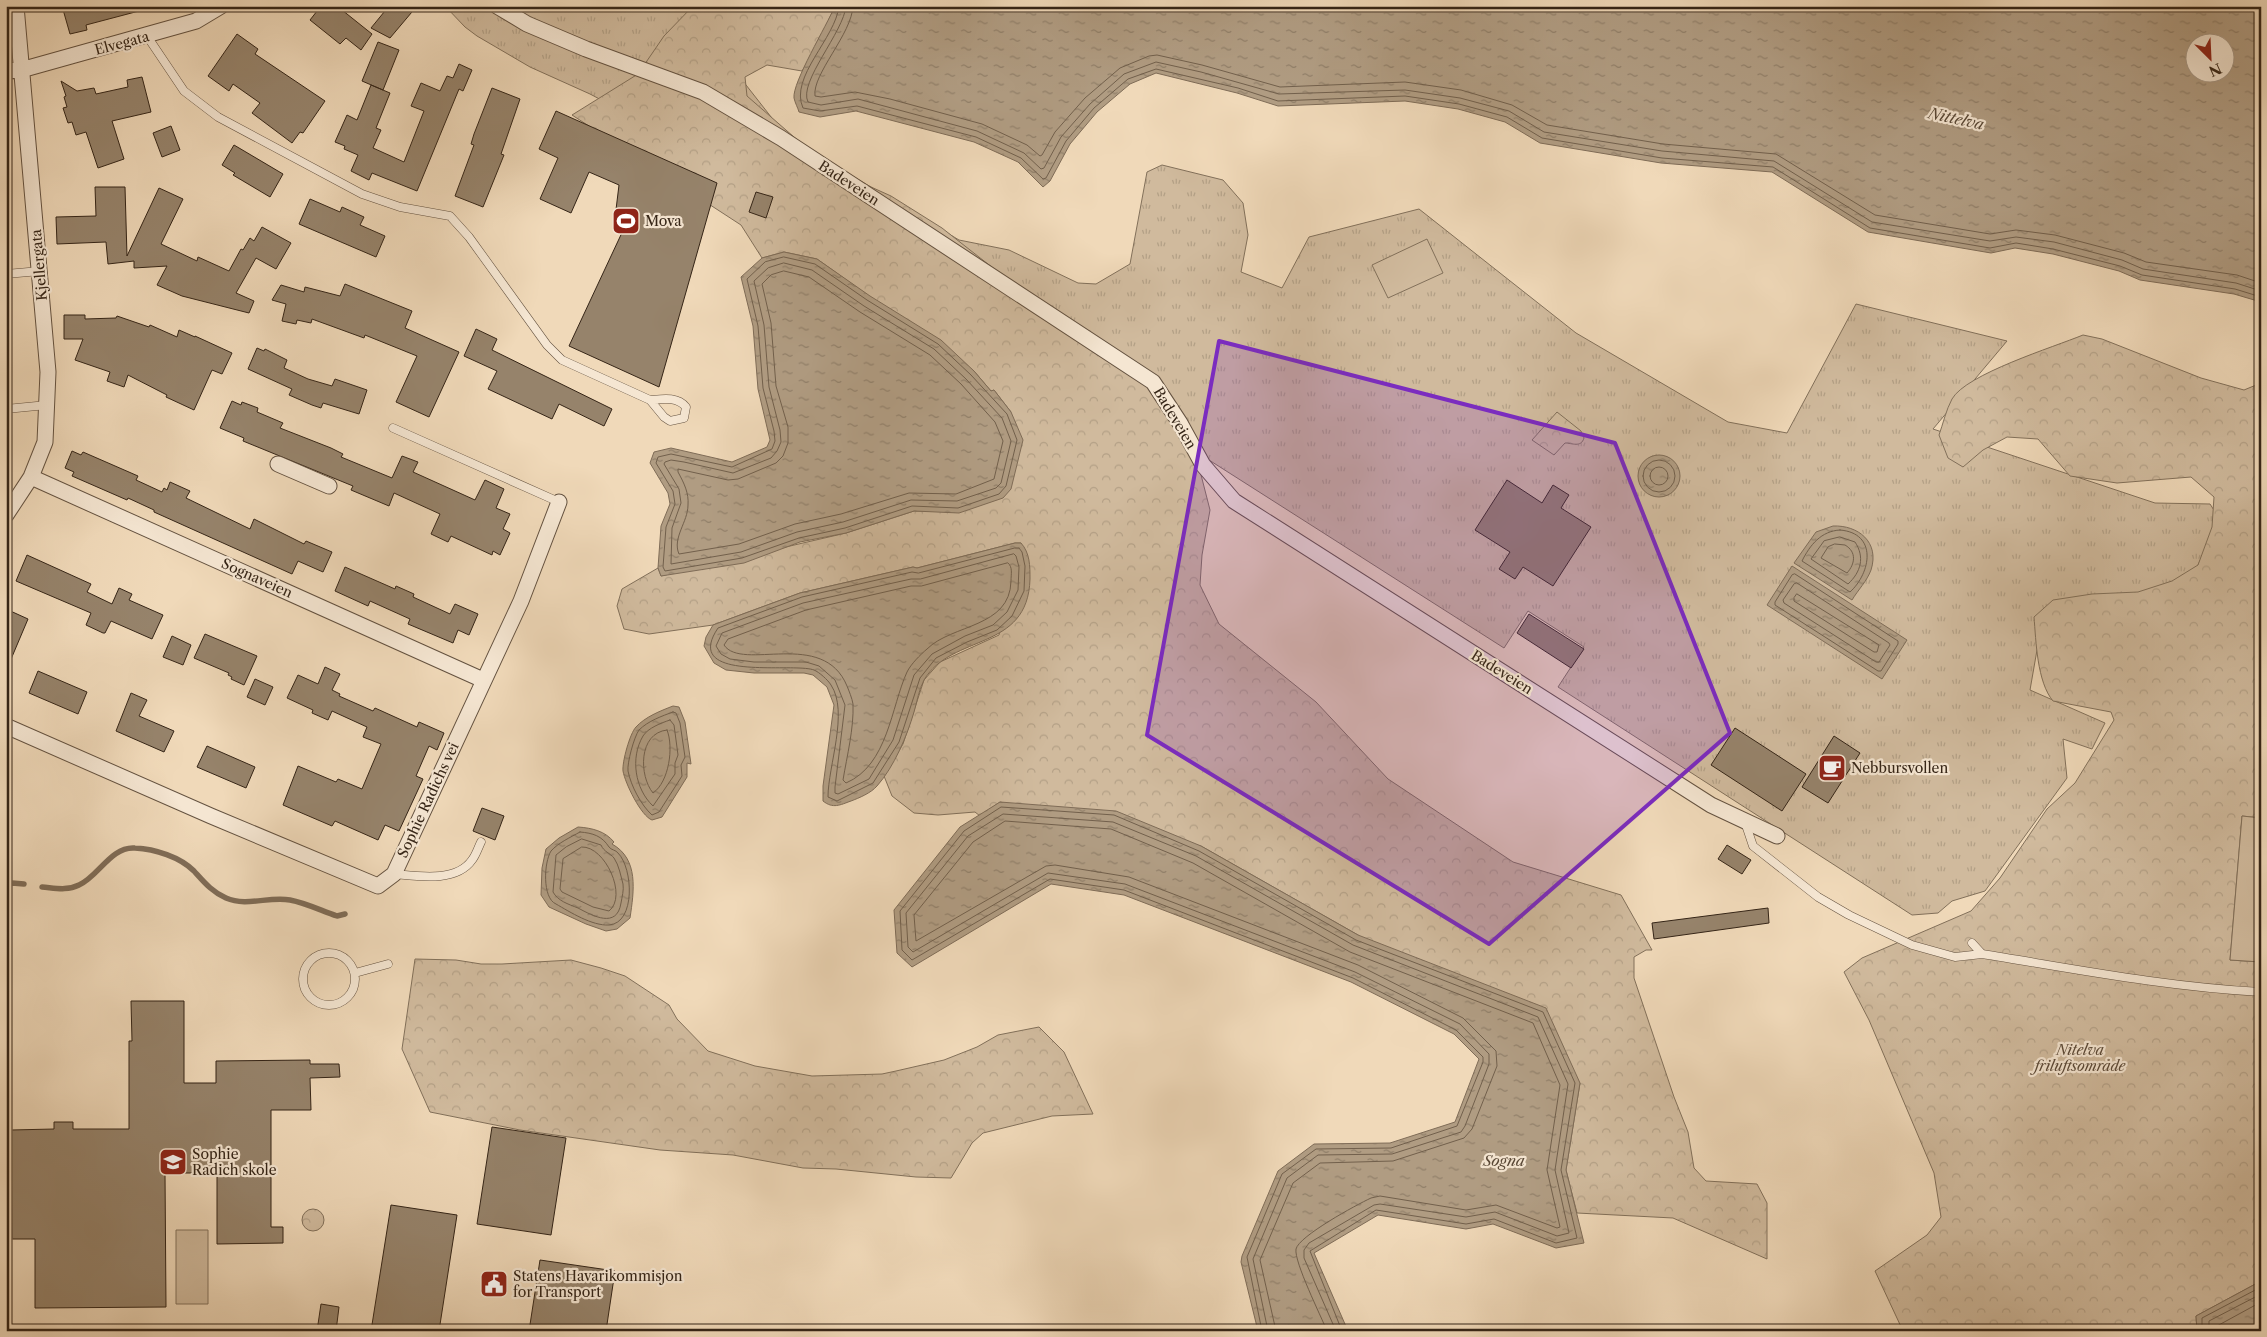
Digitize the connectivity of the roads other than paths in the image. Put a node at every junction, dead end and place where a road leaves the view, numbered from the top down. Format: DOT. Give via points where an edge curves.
graph roads {
  1 [pos="16,6"];
  2 [pos="221,6"];
  3 [pos="497,6"];
  4 [pos="147,36"];
  5 [pos="13,71"];
  6 [pos="40,271"];
  7 [pos="6,274"];
  8 [pos="650,400"];
  9 [pos="47,405"];
  10 [pos="6,409"];
  11 [pos="393,428"];
  12 [pos="278,464"];
  13 [pos="31,477"];
  14 [pos="329,486"];
  15 [pos="559,502"];
  16 [pos="6,514"];
  17 [pos="483,680"];
  18 [pos="6,726"];
  19 [pos="1745,820"];
  20 [pos="1777,836"];
  21 [pos="481,842"];
  22 [pos="394,874"];
  23 [pos="1972,943"];
  24 [pos="1982,954"];
  25 [pos="388,964"];
  26 [pos="355,973"];
  27 [pos="2261,992"];
  1 -- 5 [label="street, Kjellergata"];
  2 -- 4 [label="street, Elvegata" via="196,21"];
  3 -- 19 [label="street, Badeveien" via="527,24 586,49 703,92 781,138 1153,382 1203,465 1234,501 1711,805"];
  4 -- 5 [label="street, Elvegata"];
  4 -- 8 [label="lane" via="184,90 218,117 362,194 400,207 450,216 469,237 547,345 562,360"];
  5 -- 6 [label="street, Kjellergata"];
  6 -- 7 [label="lane"];
  6 -- 9 [label="street, Kjellergata" via="48,372"];
  8 -- 8 [label="lane" via="664,417 670,420 684,418 686,407 677,400"];
  9 -- 10 [label="lane"];
  9 -- 13 [label="street, Kjellergata" via="44,442"];
  11 -- 15 [label="lane, Sophie Radichs vei"];
  12 -- 14 [label="street"];
  13 -- 16 [label="street, Kjellergata"];
  13 -- 17 [label="street, Sognaveien"];
  15 -- 17 [label="street, Sophie Radichs vei" via="521,601"];
  17 -- 22 [label="street, Sophie Radichs vei"];
  18 -- 22 [label="street, Sophie Radichs vei" via="378,886"];
  19 -- 20 [label="street, Badeveien"];
  19 -- 24 [label="lane" via="1753,846 1818,897 1849,915 1912,945 1955,957"];
  21 -- 22 [label="lane" via="472,861 450,873 430,876"];
  23 -- 24 [label="lane"];
  24 -- 27 [label="lane" via="2204,988"];
  25 -- 26 [label="lane"];
  26 -- 26 [label="lane" via="348,960 336,953 320,953 308,962 303,976 305,990 315,1001 339,1004 355,986"];
}
